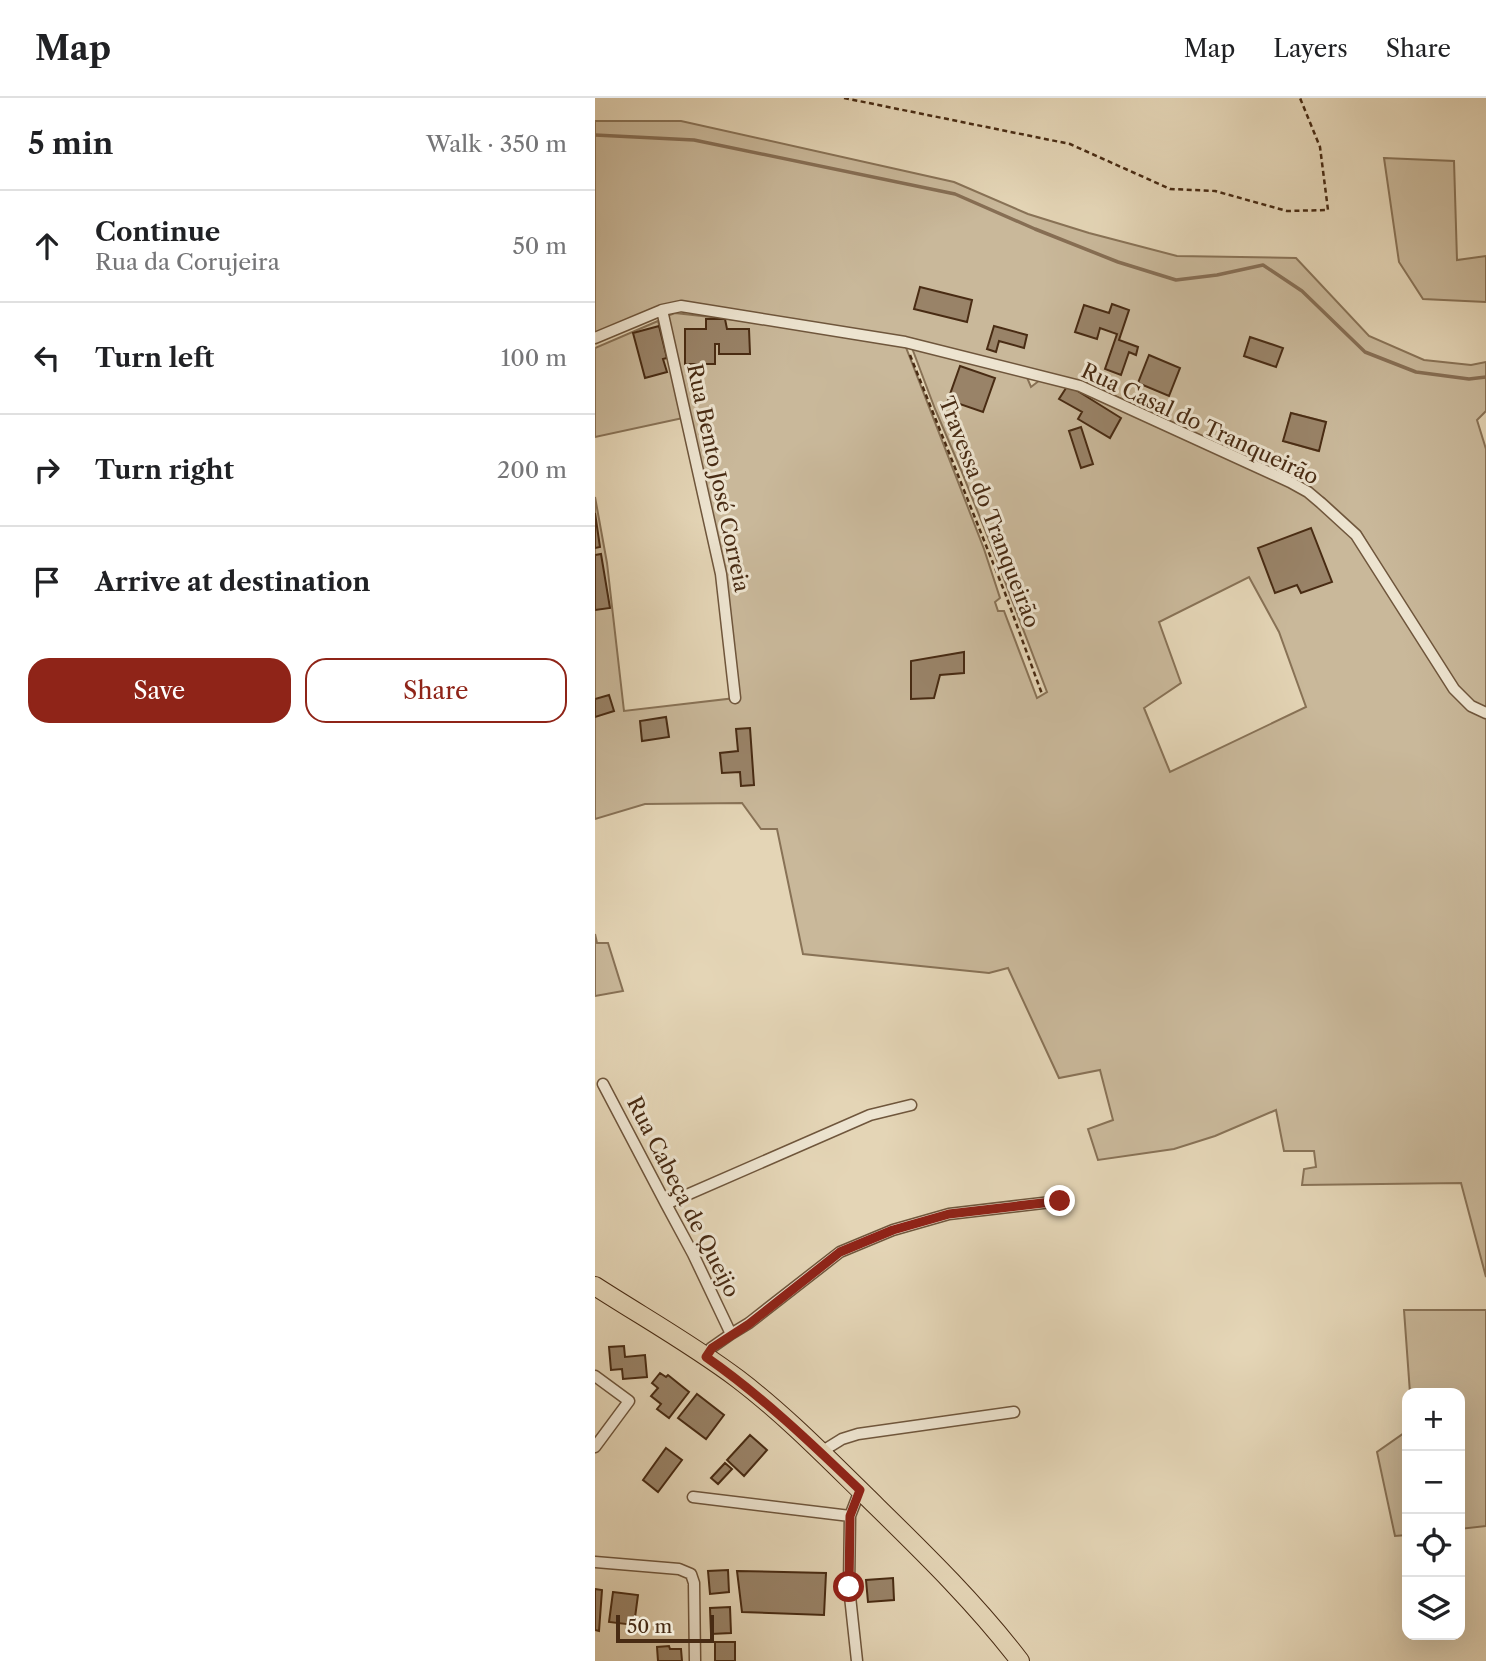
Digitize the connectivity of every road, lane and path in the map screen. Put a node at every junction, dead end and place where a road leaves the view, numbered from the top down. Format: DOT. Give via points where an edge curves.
graph roads {
  1 [pos="844,98"];
  2 [pos="1300,98"];
  3 [pos="661,310"];
  4 [pos="595,338"];
  5 [pos="905,342"];
  6 [pos="1042,694"];
  7 [pos="735,698"];
  8 [pos="1486,713"];
  9 [pos="603,1084"];
  10 [pos="911,1105"];
  11 [pos="1060,1201"];
  12 [pos="666,1204"];
  13 [pos="595,1286"];
  14 [pos="731,1334"];
  15 [pos="706,1357"];
  16 [pos="595,1376"];
  17 [pos="1014,1412"];
  18 [pos="595,1447"];
  19 [pos="821,1452"];
  20 [pos="860,1490"];
  21 [pos="693,1497"];
  22 [pos="850,1516"];
  23 [pos="595,1562"];
  24 [pos="695,1661"];
  25 [pos="857,1661"];
  26 [pos="1020,1661"];
  1 -- 2 [label="path" via="1070,144 1170,189 1215,191 1287,211 1328,211 1320,147"];
  3 -- 4 [label="street, Rua Casal do Tranqueirão"];
  3 -- 5 [label="street, Rua Casal do Tranqueirão" via="681,306"];
  3 -- 7 [label="street, Rua Bento José Correia" via="721,574"];
  5 -- 6 [label="path, Travessa do Tranqueirão"];
  5 -- 8 [label="street, Rua Casal do Tranqueirão" via="1080,386 1308,492 1356,535 1454,689"];
  9 -- 12 [label="street, Rua Cabeça de Queijo"];
  10 -- 12 [label="street" via="870,1115"];
  11 -- 14 [label="street" via="949,1214 893,1230 840,1252"];
  12 -- 14 [label="street, Rua Cabeça de Queijo"];
  13 -- 15 [label="main road"];
  14 -- 15 [label="street"];
  15 -- 19 [label="main road" via="760,1396"];
  16 -- 18 [label="street" via="629,1401"];
  17 -- 19 [label="street" via="858,1434"];
  19 -- 20 [label="main road"];
  20 -- 22 [label="street"];
  20 -- 26 [label="main road" via="958,1587"];
  21 -- 22 [label="street"];
  22 -- 25 [label="street" via="849,1587"];
  23 -- 24 [label="street" via="680,1569 691,1574"];
}
